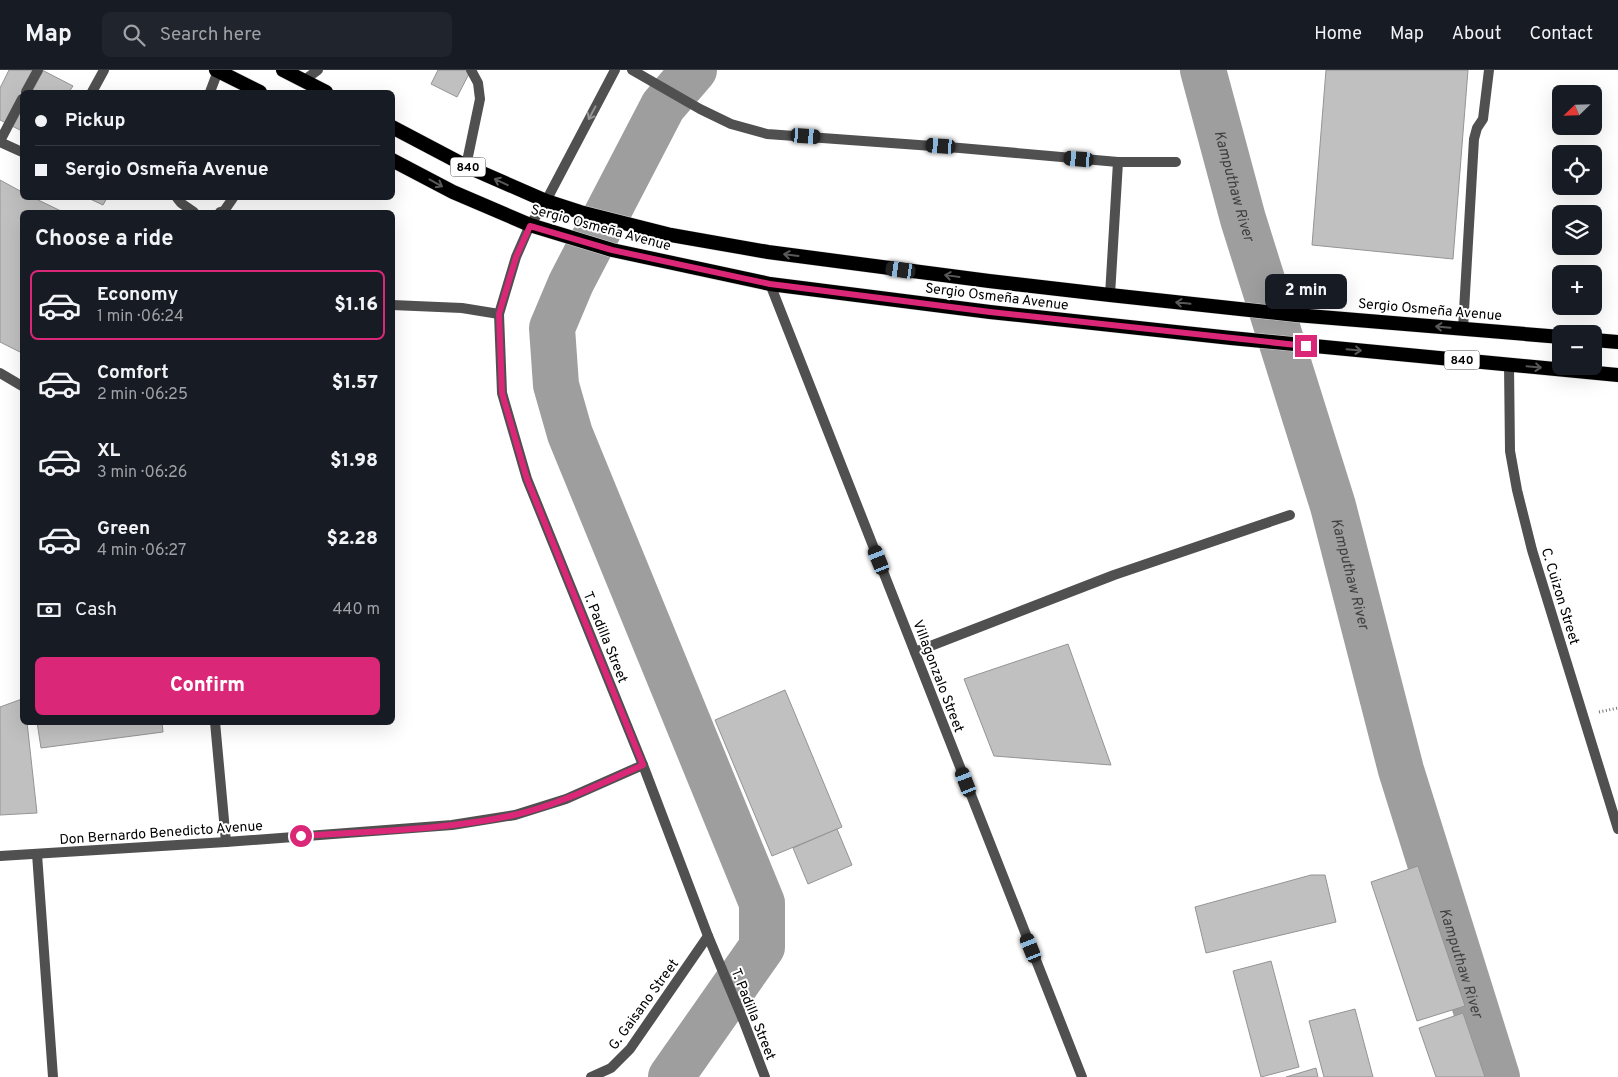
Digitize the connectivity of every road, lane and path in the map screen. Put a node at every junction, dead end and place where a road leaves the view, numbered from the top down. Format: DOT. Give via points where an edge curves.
graph roads {
  1 [pos="38,70"];
  2 [pos="104,70"];
  3 [pos="283,70"];
  4 [pos="318,70"];
  5 [pos="471,70"];
  6 [pos="615,70"];
  7 [pos="632,70"];
  8 [pos="1489,70"];
  9 [pos="217,71"];
  10 [pos="303,81"];
  11 [pos="27,90"];
  12 [pos="93,90"];
  13 [pos="211,90"];
  14 [pos="256,90"];
  15 [pos="322,90"];
  16 [pos="20,103"];
  17 [pos="395,130"];
  18 [pos="0,142"];
  19 [pos="20,151"];
  20 [pos="395,162"];
  21 [pos="1118,162"];
  22 [pos="1176,162"];
  23 [pos="466,166"];
  24 [pos="179,200"];
  25 [pos="546,201"];
  26 [pos="191,210"];
  27 [pos="530,226"];
  28 [pos="770,284"];
  29 [pos="1110,295"];
  30 [pos="395,305"];
  31 [pos="499,314"];
  32 [pos="1463,328"];
  33 [pos="1552,336"];
  34 [pos="1602,341"];
  35 [pos="1618,342"];
  36 [pos="1509,365"];
  37 [pos="0,373"];
  38 [pos="1618,375"];
  39 [pos="20,385"];
  40 [pos="1290,515"];
  41 [pos="915,652"];
  42 [pos="215,725"];
  43 [pos="643,765"];
  44 [pos="1618,830"];
  45 [pos="226,842"];
  46 [pos="38,854"];
  47 [pos="0,856"];
  48 [pos="708,936"];
  49 [pos="53,1077"];
  50 [pos="591,1077"];
  51 [pos="764,1077"];
  52 [pos="1082,1077"];
  1 -- 11 [label="street"];
  2 -- 12 [label="street"];
  3 -- 10 [label="highway"];
  4 -- 10 [label="street"];
  5 -- 23 [label="street" via="478,83 480,99"];
  6 -- 25 [label="street, T. Padilla Street, one-way"];
  7 -- 21 [label="street" via="731,124 767,134"];
  8 -- 32 [label="street" via="1483,119 1474,138"];
  9 -- 13 [label="street"];
  9 -- 14 [label="highway"];
  10 -- 15 [label="highway"];
  16 -- 18 [label="street"];
  17 -- 23 [label="highway, Sergio Osmeña Avenue / 840"];
  18 -- 19 [label="street"];
  20 -- 27 [label="highway, Sergio Osmeña Avenue / 840, one-way"];
  21 -- 22 [label="street"];
  21 -- 29 [label="street"];
  25 -- 23 [label="highway, Sergio Osmeña Avenue / 840, one-way"];
  24 -- 26 [label="street"];
  25 -- 27 [label="street, T. Padilla Street"];
  29 -- 25 [label="highway, Sergio Osmeña Avenue / 840, one-way" via="768,252 671,235"];
  27 -- 28 [label="highway, Sergio Osmeña Avenue / 840" via="612,250"];
  27 -- 31 [label="street, T. Padilla Street" via="516,257"];
  28 -- 36 [label="highway, Sergio Osmeña Avenue / 840, one-way" via="1231,338"];
  28 -- 41 [label="street, Villagonzalo Street"];
  32 -- 29 [label="highway, Sergio Osmeña Avenue / 840, one-way" via="1296,315"];
  30 -- 31 [label="street" via="462,308"];
  31 -- 43 [label="street, T. Padilla Street" via="502,393 527,479"];
  32 -- 33 [label="highway, Sergio Osmeña Avenue / 840"];
  34 -- 35 [label="highway"];
  36 -- 38 [label="highway, Sergio Osmeña Avenue / 840, one-way"];
  36 -- 44 [label="street, C. Cuizon Street" via="1510,451 1517,490 1532,550"];
  37 -- 39 [label="street"];
  40 -- 41 [label="street" via="1114,575"];
  41 -- 52 [label="street, Villagonzalo Street"];
  42 -- 45 [label="street"];
  43 -- 45 [label="street, Don Bernardo Benedicto Avenue" via="566,799 515,814 452,825"];
  43 -- 48 [label="street, T. Padilla Street"];
  45 -- 46 [label="street, Don Bernardo Benedicto Avenue"];
  46 -- 47 [label="street, Don Bernardo Benedicto Avenue"];
  46 -- 49 [label="street"];
  48 -- 50 [label="street, G. Gaisano Street" via="630,1049 611,1068"];
  48 -- 51 [label="street, T. Padilla Street"];
}
